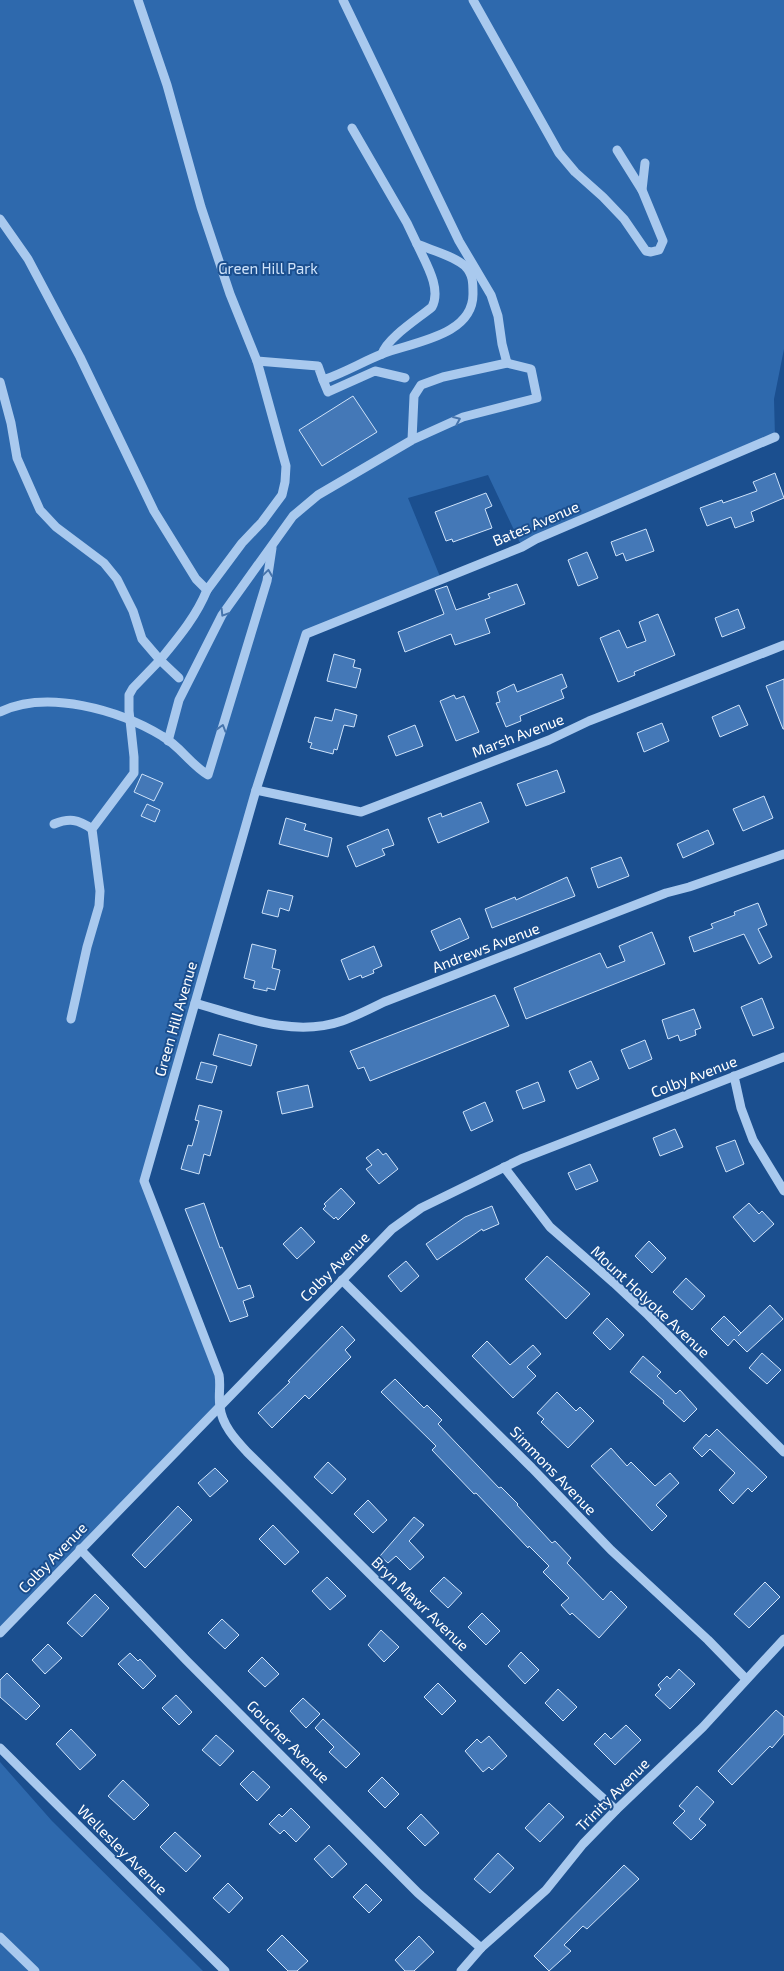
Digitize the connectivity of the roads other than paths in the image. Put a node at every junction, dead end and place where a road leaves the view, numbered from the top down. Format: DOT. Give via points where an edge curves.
graph roads {
  1 [pos="138,0"];
  2 [pos="343,0"];
  3 [pos="473,0"];
  4 [pos="352,128"];
  5 [pos="617,150"];
  6 [pos="646,163"];
  7 [pos="642,190"];
  8 [pos="0,219"];
  9 [pos="417,244"];
  10 [pos="382,354"];
  11 [pos="257,361"];
  12 [pos="507,363"];
  13 [pos="405,378"];
  14 [pos="323,380"];
  15 [pos="0,382"];
  16 [pos="775,437"];
  17 [pos="412,440"];
  18 [pos="272,545"];
  19 [pos="207,590"];
  20 [pos="306,634"];
  21 [pos="784,645"];
  22 [pos="160,660"];
  23 [pos="179,678"];
  24 [pos="0,712"];
  25 [pos="130,721"];
  26 [pos="168,741"];
  27 [pos="256,790"];
  28 [pos="54,824"];
  29 [pos="92,829"];
  30 [pos="784,854"];
  31 [pos="195,1003"];
  32 [pos="71,1019"];
  33 [pos="784,1057"];
  34 [pos="734,1076"];
  35 [pos="504,1167"];
  36 [pos="784,1191"];
  37 [pos="342,1280"];
  38 [pos="220,1407"];
  39 [pos="784,1452"];
  40 [pos="80,1549"];
  41 [pos="0,1633"];
  42 [pos="784,1639"];
  43 [pos="746,1679"];
  44 [pos="0,1748"];
  45 [pos="616,1810"];
  46 [pos="0,1937"];
  47 [pos="481,1948"];
  48 [pos="35,1971"];
  49 [pos="225,1971"];
  50 [pos="460,1971"];
  1 -- 11 [label="street" via="167,85 201,207"];
  2 -- 12 [label="street" via="459,240 491,295"];
  3 -- 7 [label="street" via="558,153 624,219 646,251 655,252 662,247 663,241"];
  4 -- 9 [label="street"];
  5 -- 7 [label="street"];
  6 -- 7 [label="street"];
  8 -- 19 [label="street" via="28,259 80,357 154,511 196,579"];
  9 -- 10 [label="street" via="434,286 436,300 392,340"];
  9 -- 10 [label="street" via="466,267 473,284 470,311 464,321 453,329"];
  10 -- 14 [label="street"];
  11 -- 14 [label="street" via="318,366"];
  11 -- 19 [label="street" via="286,466 286,482 282,495"];
  12 -- 17 [label="street" via="421,385 414,396"];
  17 -- 12 [label="street, one-way" via="463,417 537,398 531,369"];
  13 -- 14 [label="street" via="375,371 328,392"];
  15 -- 22 [label="street" via="17,458 40,510 56,527 104,563 117,578 142,640"];
  16 -- 20 [label="street, Bates Avenue" via="522,546"];
  17 -- 18 [label="street" via="318,495 293,516"];
  18 -- 26 [label="street, one-way" via="222,614 180,700"];
  26 -- 18 [label="street, one-way" via="208,775 267,581"];
  19 -- 22 [label="street" via="187,627"];
  20 -- 27 [label="street, Green Hill Avenue"];
  21 -- 27 [label="street, Marsh Avenue" via="361,812"];
  22 -- 23 [label="street"];
  22 -- 25 [label="street" via="129,695"];
  24 -- 25 [label="street" via="47,702 67,703 90,706"];
  25 -- 26 [label="street"];
  25 -- 29 [label="street" via="134,773"];
  27 -- 31 [label="street, Green Hill Avenue"];
  28 -- 29 [label="street" via="75,820"];
  29 -- 32 [label="street" via="100,891"];
  30 -- 31 [label="street, Andrews Avenue" via="666,893 384,1002 341,1022 311,1028 285,1026"];
  31 -- 38 [label="street, Green Hill Avenue" via="144,1181 220,1374"];
  33 -- 34 [label="street, Colby Avenue"];
  34 -- 35 [label="street, Colby Avenue"];
  34 -- 36 [label="street" via="753,1140"];
  35 -- 37 [label="street, Colby Avenue" via="421,1208 392,1229"];
  35 -- 39 [label="street, Mount Holyoke Avenue" via="550,1227 641,1309"];
  37 -- 38 [label="street, Colby Avenue"];
  37 -- 43 [label="street, Simmons Avenue"];
  38 -- 40 [label="street, Colby Avenue"];
  38 -- 45 [label="street, Bryn Mawr Avenue" via="229,1432 246,1452 374,1580"];
  40 -- 41 [label="street, Colby Avenue"];
  40 -- 47 [label="street, Goucher Avenue" via="418,1892"];
  42 -- 43 [label="street, Trinity Avenue"];
  43 -- 45 [label="street, Trinity Avenue" via="703,1728"];
  44 -- 49 [label="street, Wellesley Avenue"];
  45 -- 47 [label="street, Trinity Avenue" via="546,1890"];
  46 -- 48 [label="street"];
  47 -- 50 [label="street, Trinity Avenue"];
}
